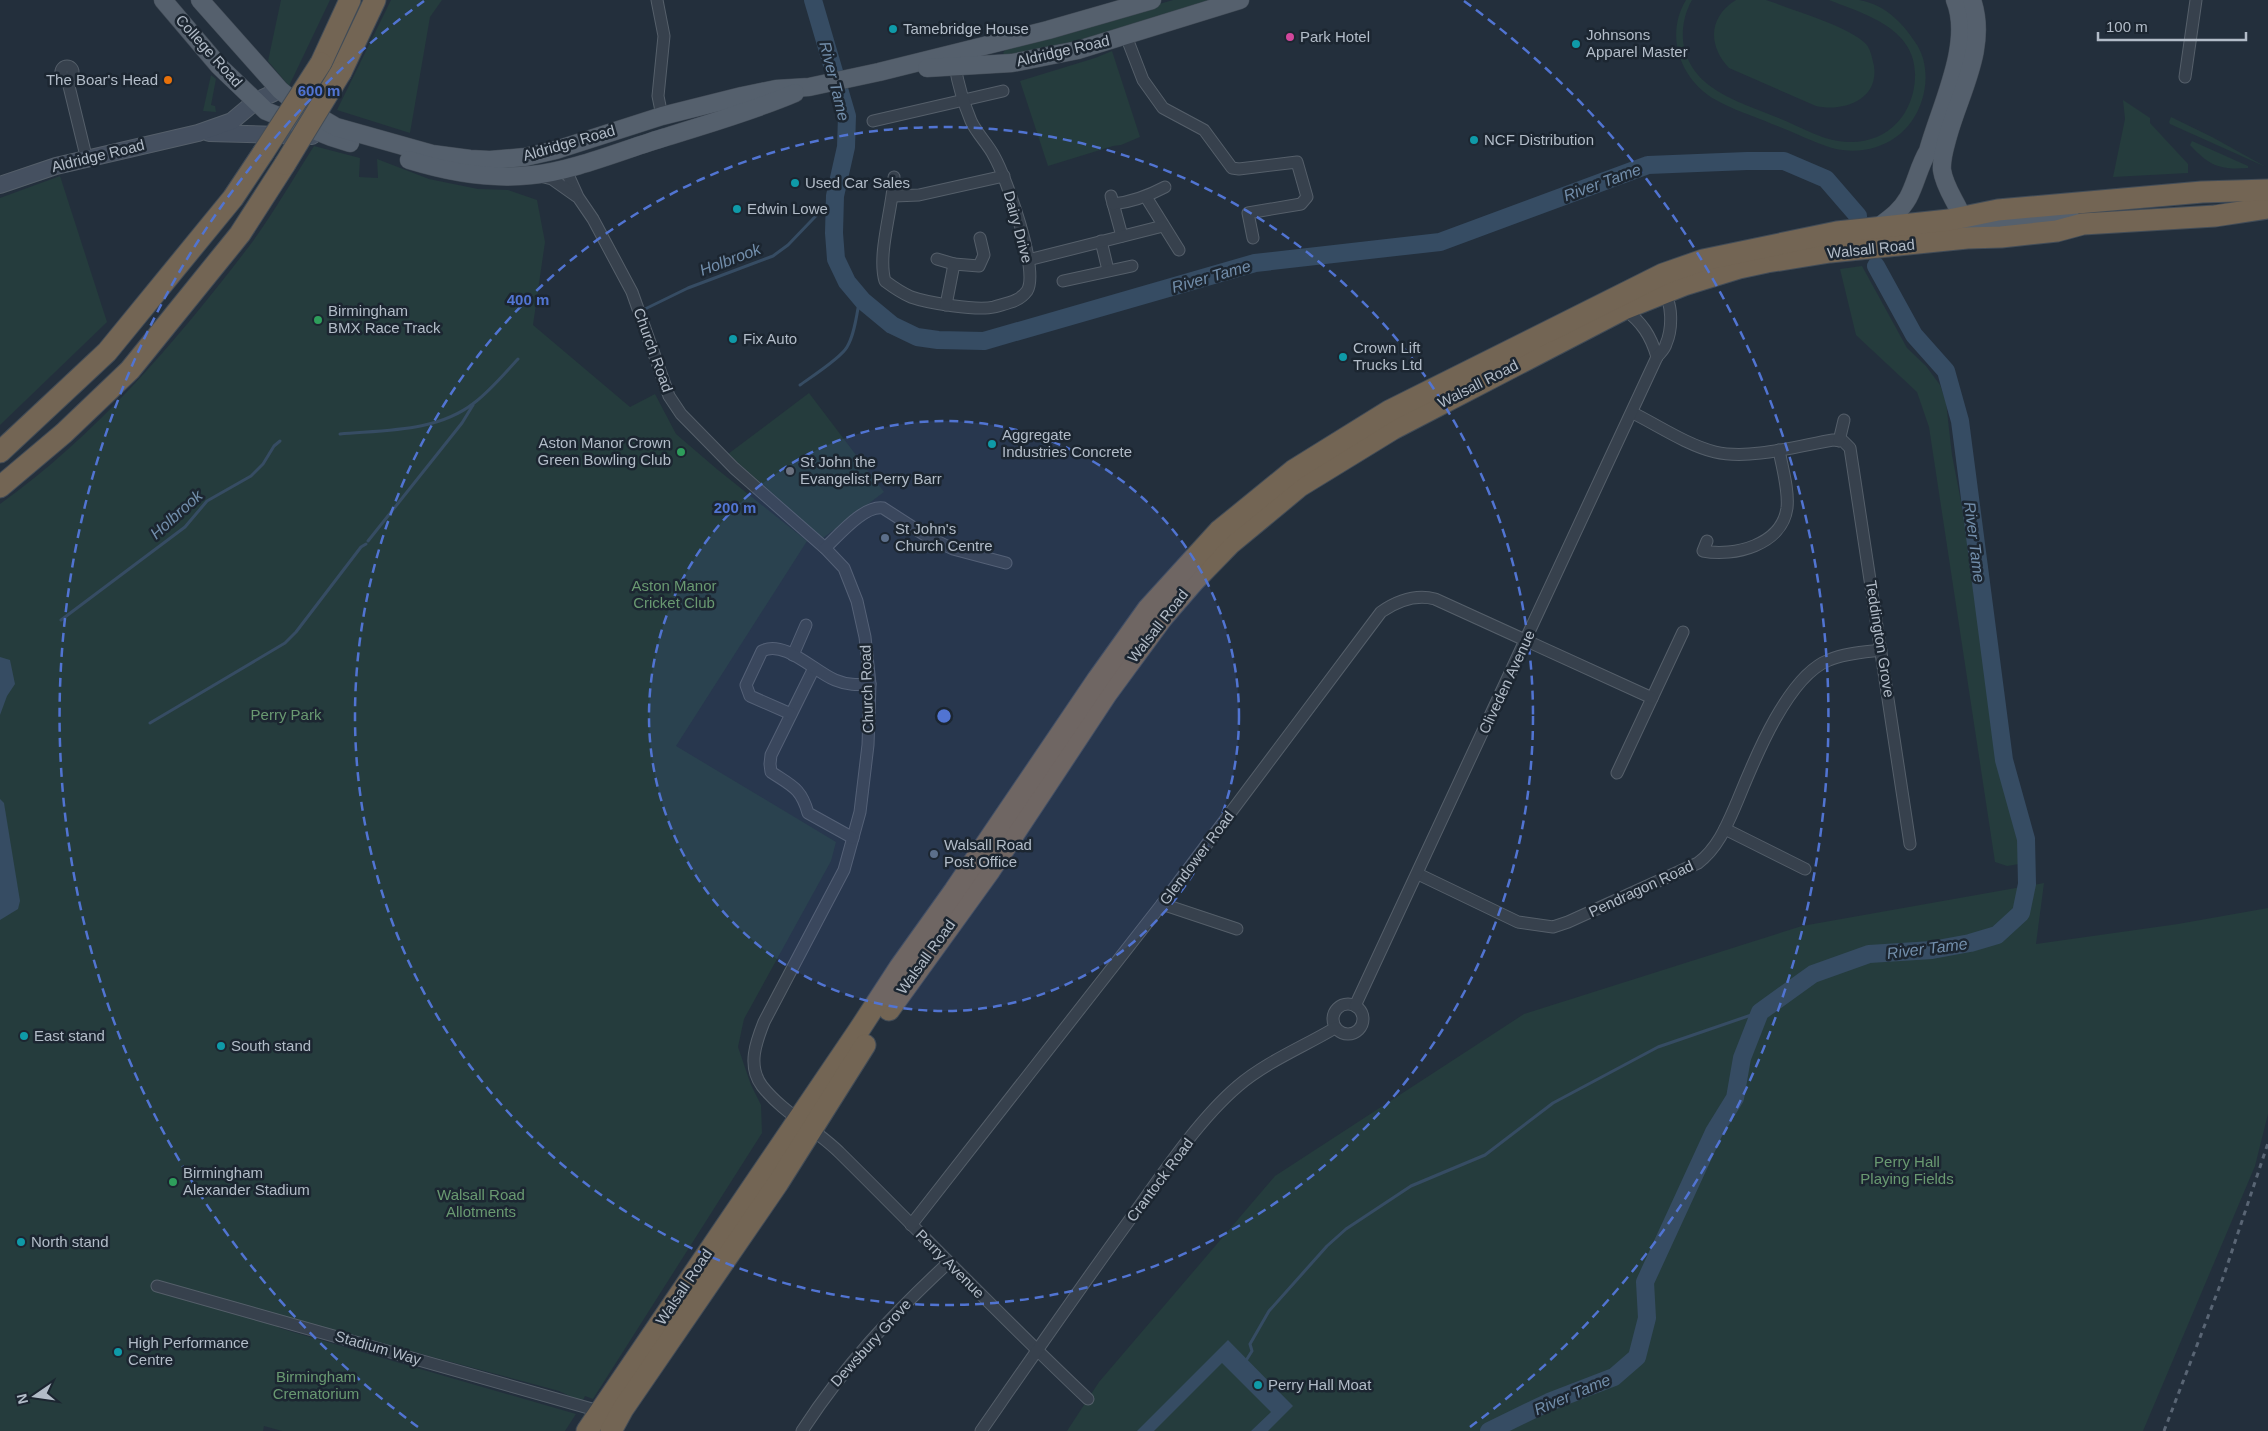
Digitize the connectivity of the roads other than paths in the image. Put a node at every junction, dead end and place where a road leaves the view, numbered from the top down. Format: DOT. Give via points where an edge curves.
graph roads {
  1 [pos="163,0"];
  2 [pos="191,0"];
  3 [pos="200,0"];
  4 [pos="350,0"];
  5 [pos="375,0"];
  6 [pos="657,0"];
  7 [pos="1152,0"];
  8 [pos="1240,0"];
  9 [pos="1956,0"];
  10 [pos="1972,0"];
  11 [pos="2196,0"];
  12 [pos="191,31"];
  13 [pos="1126,36"];
  14 [pos="990,44"];
  15 [pos="996,65"];
  16 [pos="955,66"];
  17 [pos="879,72"];
  18 [pos="2185,77"];
  19 [pos="67,78"];
  20 [pos="809,87"];
  21 [pos="280,90"];
  22 [pos="1003,91"];
  23 [pos="964,99"];
  24 [pos="261,106"];
  25 [pos="662,116"];
  26 [pos="873,120"];
  27 [pos="198,133"];
  28 [pos="222,133"];
  29 [pos="667,137"];
  30 [pos="331,138"];
  31 [pos="1928,151"];
  32 [pos="525,157"];
  33 [pos="87,160"];
  34 [pos="564,168"];
  35 [pos="535,175"];
  36 [pos="1004,176"];
  37 [pos="894,177"];
  38 [pos="0,185"];
  39 [pos="1165,187"];
  40 [pos="2268,190"];
  41 [pos="894,196"];
  42 [pos="578,197"];
  43 [pos="1146,197"];
  44 [pos="2268,208"];
  45 [pos="1960,213"];
  46 [pos="2083,224"];
  47 [pos="1163,226"];
  48 [pos="1877,228"];
  49 [pos="1122,236"];
  50 [pos="980,238"];
  51 [pos="1253,238"];
  52 [pos="1967,238"];
  53 [pos="1101,241"];
  54 [pos="1179,250"];
  55 [pos="937,259"];
  56 [pos="1028,260"];
  57 [pos="954,264"];
  58 [pos="1132,266"];
  59 [pos="1108,270"];
  60 [pos="1063,282"];
  61 [pos="1664,292"];
  62 [pos="946,305"];
  63 [pos="1624,309"];
  64 [pos="1562,323"];
  65 [pos="1670,329"];
  66 [pos="1647,331"];
  67 [pos="1657,357"];
  68 [pos="1633,413"];
  69 [pos="1844,420"];
  70 [pos="1839,441"];
  71 [pos="1779,450"];
  72 [pos="0,452"];
  73 [pos="0,487"];
  74 [pos="1776,531"];
  75 [pos="1787,538"];
  76 [pos="1707,542"];
  77 [pos="825,548"];
  78 [pos="1006,563"];
  79 [pos="806,625"];
  80 [pos="1683,632"];
  81 [pos="1527,640"];
  82 [pos="1881,650"];
  83 [pos="792,655"];
  84 [pos="814,668"];
  85 [pos="870,684"];
  86 [pos="1652,698"];
  87 [pos="791,714"];
  88 [pos="1617,773"];
  89 [pos="1725,829"];
  90 [pos="854,838"];
  91 [pos="1910,844"];
  92 [pos="1805,869"];
  93 [pos="1418,874"];
  94 [pos="1162,904"];
  95 [pos="1237,929"];
  96 [pos="1355,1006"];
  97 [pos="1335,1028"];
  98 [pos="804,1124"];
  99 [pos="911,1225"];
  100 [pos="948,1263"];
  101 [pos="158,1286"];
  102 [pos="1038,1352"];
  103 [pos="1088,1399"];
  104 [pos="623,1410"];
  105 [pos="599,1411"];
  106 [pos="587,1431"];
  107 [pos="611,1431"];
  108 [pos="802,1431"];
  109 [pos="981,1431"];
  1 -- 12 [label="main road, College Road"];
  2 -- 12 [label="main road" via="205,22"];
  3 -- 21 [label="main road, College Road"];
  4 -- 72 [label="highway, bridge" via="321,63 233,198 107,352"];
  5 -- 73 [label="highway, bridge" via="341,72 240,234 130,370"];
  6 -- 25 [label="street" via="664,36 658,96"];
  7 -- 14 [label="main road, Aldridge Road"];
  8 -- 13 [label="main road, Aldridge Road"];
  9 -- 31 [label="main road" via="1962,34 1958,56"];
  10 -- 45 [label="main road" via="1976,13 1977,46 1957,105 1942,170"];
  11 -- 18 [label="street"];
  12 -- 24 [label="main road, College Road" via="219,66"];
  13 -- 15 [label="main road, Aldridge Road" via="1069,52"];
  13 -- 51 [label="street" via="1143,80 1163,108 1204,130 1232,168 1297,162 1307,197 1301,204 1248,213"];
  14 -- 15 [label="main road"];
  14 -- 17 [label="main road, Aldridge Road"];
  15 -- 16 [label="main road, Aldridge Road"];
  16 -- 17 [label="main road, Aldridge Road"];
  16 -- 23 [label="street, Dairy Drive"];
  17 -- 20 [label="main road, Aldridge Road"];
  19 -- 33 [label="street"];
  20 -- 25 [label="main road, Aldridge Road" via="776,89"];
  20 -- 29 [label="main road, Aldridge Road" via="749,112"];
  21 -- 24 [label="street, Aldridge Road"];
  21 -- 32 [label="main road, Aldridge Road" via="336,127 389,143 470,160"];
  22 -- 23 [label="street"];
  23 -- 26 [label="street"];
  23 -- 36 [label="street, Dairy Drive" via="972,122"];
  24 -- 27 [label="street, Aldridge Road"];
  24 -- 28 [label="street, Aldridge Road" via="255,124"];
  24 -- 30 [label="main road, Aldridge Road"];
  25 -- 29 [label="main road"];
  25 -- 32 [label="main road, Aldridge Road"];
  27 -- 28 [label="street, Aldridge Road"];
  27 -- 33 [label="street, Aldridge Road"];
  28 -- 30 [label="street, Aldridge Road"];
  29 -- 34 [label="main road, Aldridge Road"];
  30 -- 35 [label="main road, Aldridge Road" via="439,169 482,175"];
  31 -- 45 [label="main road" via="1939,193 1947,205"];
  31 -- 48 [label="main road" via="1909,196"];
  32 -- 34 [label="main road" via="558,162"];
  33 -- 38 [label="street, Aldridge Road" via="56,166"];
  34 -- 35 [label="main road, Aldridge Road"];
  34 -- 42 [label="street, Church Road"];
  35 -- 42 [label="street, Church Road" via="552,179"];
  36 -- 41 [label="street" via="919,195"];
  36 -- 56 [label="street, Dairy Drive"];
  37 -- 41 [label="street, Dairy Drive"];
  39 -- 43 [label="street"];
  40 -- 45 [label="highway, Walsall Road" via="2202,192"];
  41 -- 62 [label="street, Dairy Drive" via="881,269 885,281 912,297"];
  42 -- 77 [label="street, Church Road" via="632,292 669,396 681,414 734,468"];
  43 -- 47 [label="street"];
  43 -- 49 [label="street" via="1129,203 1112,200"];
  44 -- 46 [label="highway, Walsall Road" via="2215,216"];
  45 -- 46 [label="main road, Walsall Road" via="1977,225 2074,220"];
  45 -- 48 [label="highway, Walsall Road"];
  45 -- 52 [label="main road"];
  46 -- 52 [label="highway, Walsall Road" via="2057,232"];
  47 -- 49 [label="street"];
  47 -- 54 [label="street"];
  48 -- 64 [label="highway, Walsall Road" via="1837,232 1703,260 1663,274"];
  49 -- 53 [label="street"];
  50 -- 57 [label="street" via="984,254 979,266"];
  52 -- 61 [label="highway, Walsall Road" via="1767,262"];
  53 -- 56 [label="street"];
  53 -- 59 [label="street"];
  55 -- 57 [label="street"];
  56 -- 62 [label="street, Dairy Drive" via="1028,289 1018,300 989,308"];
  57 -- 62 [label="street"];
  58 -- 59 [label="street"];
  59 -- 60 [label="street"];
  61 -- 63 [label="highway, Walsall Road"];
  61 -- 64 [label="street, Walsall Road" via="1654,287"];
  61 -- 65 [label="street, Cliveden Avenue" via="1670,308"];
  63 -- 66 [label="street"];
  63 -- 98 [label="highway, Walsall Road" via="1393,428 1300,486 1230,544 1162,618 1107,693 990,870"];
  64 -- 98 [label="highway, Walsall Road" via="1389,411 1294,470 1201,550 1148,609 1098,679"];
  65 -- 66 [label="street"];
  65 -- 67 [label="street, Cliveden Avenue" via="1666,345"];
  66 -- 67 [label="street"];
  67 -- 68 [label="street, Cliveden Avenue"];
  68 -- 71 [label="street" via="1715,452 1735,455"];
  68 -- 81 [label="street, Cliveden Avenue"];
  69 -- 70 [label="street"];
  70 -- 71 [label="street"];
  70 -- 82 [label="street, Teddington Grove" via="1850,448 1853,462"];
  71 -- 74 [label="street" via="1787,507"];
  74 -- 75 [label="street"];
  74 -- 76 [label="street" via="1762,543 1731,552 1703,552"];
  77 -- 78 [label="street" via="860,516 876,507 884,508 953,549"];
  77 -- 85 [label="street, Church Road" via="844,568 857,602"];
  79 -- 83 [label="street"];
  80 -- 86 [label="street"];
  81 -- 86 [label="street, Glendower Road"];
  81 -- 93 [label="street, Cliveden Avenue"];
  81 -- 94 [label="street, Glendower Road" via="1425,596 1400,601 1381,612"];
  82 -- 89 [label="street, Pendragon Road" via="1848,654 1809,671 1760,745"];
  82 -- 91 [label="street, Teddington Grove"];
  83 -- 84 [label="street"];
  83 -- 87 [label="street" via="776,648 762,651 746,685 750,696"];
  84 -- 85 [label="street" via="849,685"];
  84 -- 87 [label="street"];
  85 -- 90 [label="street, Church Road" via="868,745"];
  86 -- 88 [label="street"];
  87 -- 90 [label="street" via="771,755 771,772 798,790 808,813"];
  89 -- 92 [label="street"];
  89 -- 93 [label="street, Pendragon Road" via="1710,854 1698,863 1553,927 1518,922"];
  90 -- 98 [label="street, Church Road" via="844,870 754,1046 755,1072 762,1086"];
  93 -- 96 [label="street, Cliveden Avenue"];
  94 -- 95 [label="street"];
  94 -- 99 [label="street, Glendower Road"];
  96 -- 97 [label="street" via="1347,1004 1334,1011"];
  96 -- 97 [label="street" via="1362,1013 1363,1020 1356,1032 1343,1034"];
  97 -- 102 [label="street, Crantock Road" via="1238,1086 1213,1112 1162,1174 1078,1290"];
  98 -- 99 [label="street, Perry Avenue" via="838,1151"];
  98 -- 104 [label="highway, Walsall Road" via="778,1183"];
  98 -- 105 [label="highway, Walsall Road"];
  99 -- 100 [label="street, Perry Avenue"];
  100 -- 102 [label="street, Perry Avenue"];
  100 -- 108 [label="street, Dewsbury Grove" via="862,1349"];
  101 -- 105 [label="street, Stadium Way"];
  102 -- 103 [label="street, Perry Avenue"];
  102 -- 109 [label="street, Crantock Road"];
  104 -- 105 [label="highway"];
  104 -- 107 [label="highway, Walsall Road"];
  105 -- 106 [label="highway, Walsall Road"];
}
